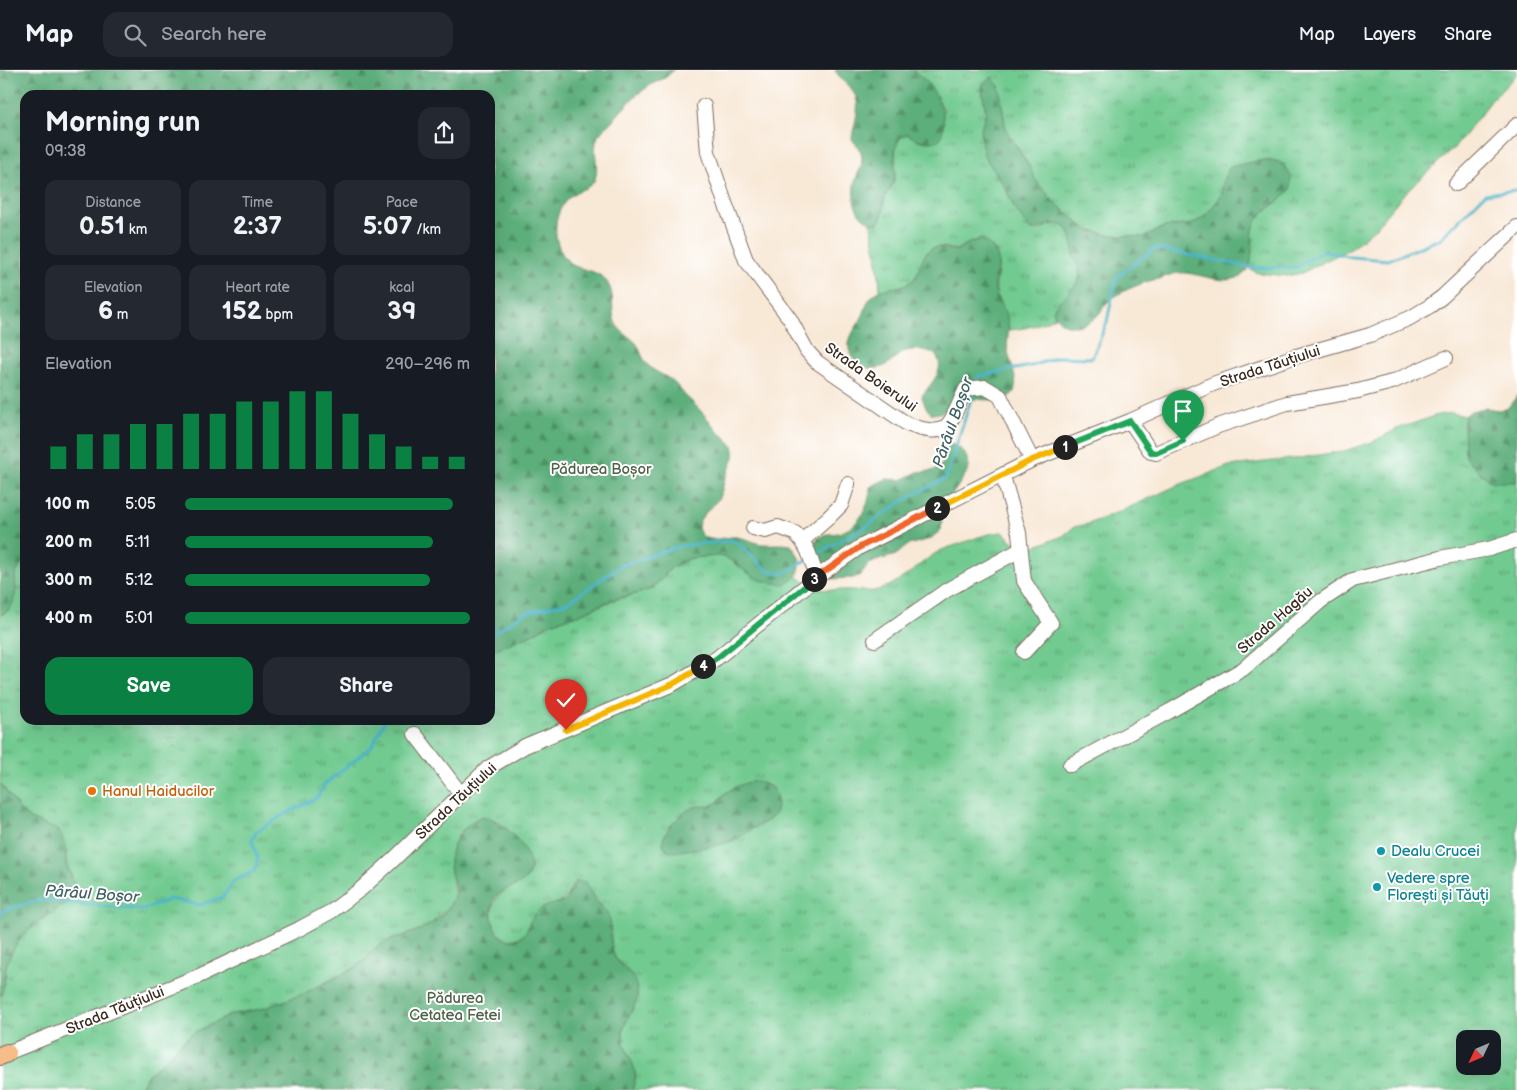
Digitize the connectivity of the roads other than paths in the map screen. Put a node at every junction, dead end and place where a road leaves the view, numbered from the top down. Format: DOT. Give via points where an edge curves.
graph roads {
  1 [pos="704,106"];
  2 [pos="1517,125"];
  3 [pos="1456,184"];
  4 [pos="1517,227"];
  5 [pos="1446,358"];
  6 [pos="1130,421"];
  7 [pos="1032,460"];
  8 [pos="1003,476"];
  9 [pos="848,484"];
  10 [pos="753,528"];
  11 [pos="1517,540"];
  12 [pos="802,541"];
  13 [pos="1020,550"];
  14 [pos="817,577"];
  15 [pos="875,640"];
  16 [pos="1024,652"];
  17 [pos="415,734"];
  18 [pos="1070,765"];
  19 [pos="461,794"];
  20 [pos="4,1055"];
  1 -- 7 [label="street, Strada Boierului" via="708,152 746,260 817,362 907,424 922,430 941,430 951,423 966,389 985,387 1000,396"];
  2 -- 3 [label="street"];
  4 -- 6 [label="street, Strada Tăuțiului" via="1442,297 1410,318 1213,384"];
  5 -- 6 [label="street" via="1392,382 1287,403 1218,426 1156,453 1151,452"];
  6 -- 7 [label="street, Strada Tăuțiului"];
  7 -- 8 [label="street, Strada Tăuțiului"];
  8 -- 13 [label="street" via="1019,533"];
  8 -- 14 [label="street, Strada Tăuțiului" via="860,547"];
  9 -- 12 [label="street" via="840,505"];
  10 -- 12 [label="street" via="778,527 795,533"];
  11 -- 18 [label="street, Strada Hagău" via="1353,580 1321,601 1243,669"];
  12 -- 14 [label="street"];
  13 -- 15 [label="street" via="948,590"];
  13 -- 16 [label="street" via="1024,581 1051,623"];
  14 -- 19 [label="street, Strada Tăuțiului" via="717,658 664,688 525,746 488,768"];
  17 -- 19 [label="street"];
  19 -- 20 [label="street, Strada Tăuțiului" via="392,861 332,911 199,976"];
}
